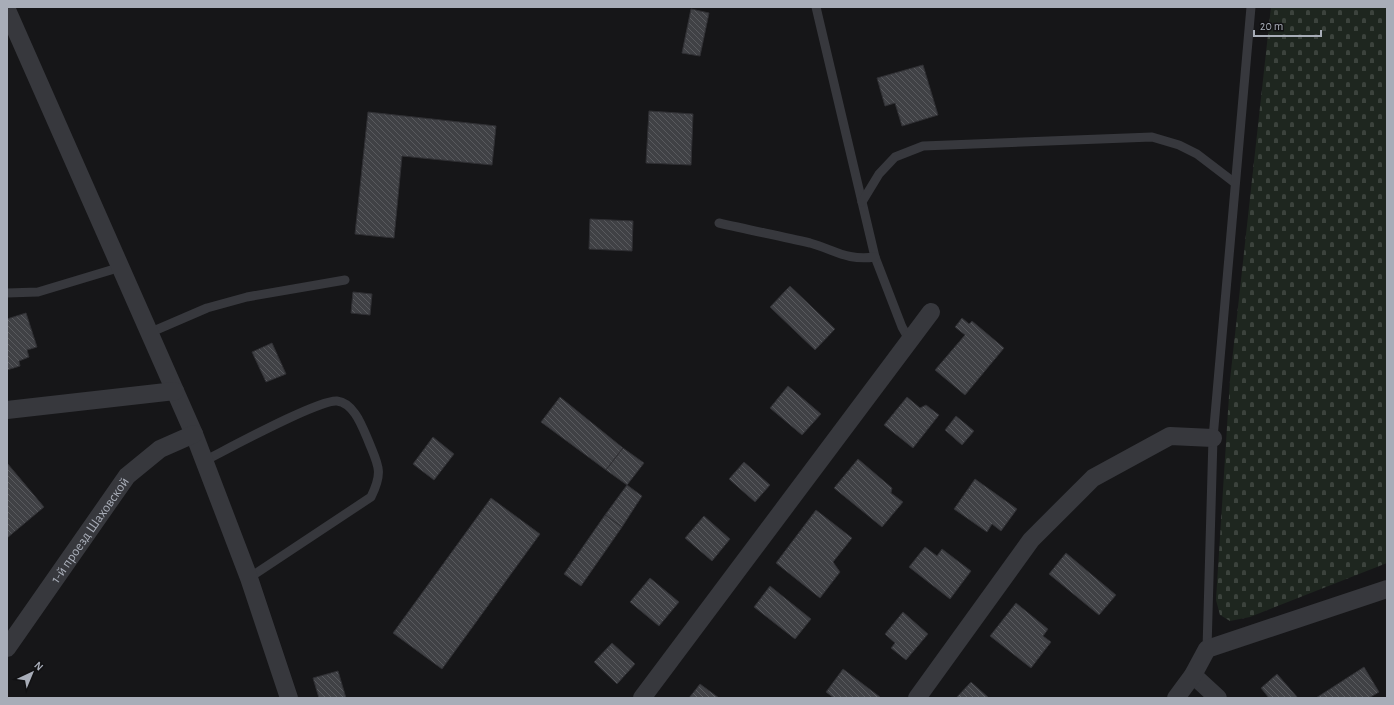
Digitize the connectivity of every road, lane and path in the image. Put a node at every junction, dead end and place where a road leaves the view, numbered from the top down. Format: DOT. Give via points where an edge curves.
graph roads {
  1 [pos="816,7"];
  2 [pos="1251,7"];
  3 [pos="9,18"];
  4 [pos="1236,183"];
  5 [pos="862,202"];
  6 [pos="719,223"];
  7 [pos="875,257"];
  8 [pos="120,267"];
  9 [pos="345,280"];
  10 [pos="7,293"];
  11 [pos="931,312"];
  12 [pos="149,333"];
  13 [pos="910,341"];
  14 [pos="175,391"];
  15 [pos="7,410"];
  16 [pos="194,434"];
  17 [pos="1213,438"];
  18 [pos="204,461"];
  19 [pos="249,578"];
  20 [pos="1387,590"];
  21 [pos="7,648"];
  22 [pos="1207,649"];
  23 [pos="1192,676"];
  24 [pos="289,698"];
  25 [pos="642,698"];
  26 [pos="917,698"];
  27 [pos="1176,698"];
  28 [pos="1218,698"];
  1 -- 5 [label="lane"];
  2 -- 4 [label="lane"];
  3 -- 8 [label="street"];
  4 -- 5 [label="lane" via="1197,154 1179,145 1152,137 923,146 895,157 878,174"];
  4 -- 17 [label="lane"];
  5 -- 7 [label="lane"];
  6 -- 7 [label="lane" via="812,244 846,256 861,259"];
  7 -- 13 [label="lane"];
  8 -- 10 [label="lane" via="38,292"];
  8 -- 12 [label="street"];
  9 -- 12 [label="lane" via="247,297 207,308"];
  11 -- 13 [label="street"];
  12 -- 14 [label="street"];
  13 -- 25 [label="street"];
  14 -- 15 [label="street"];
  14 -- 16 [label="street"];
  16 -- 18 [label="street"];
  16 -- 21 [label="street, 1-й проезд Шаховской" via="160,449 127,476"];
  17 -- 22 [label="lane"];
  17 -- 26 [label="street" via="1170,436 1093,478 1031,540"];
  18 -- 19 [label="street"];
  18 -- 19 [label="lane" via="311,408 337,401 350,406 362,425 380,468 378,484 372,497"];
  19 -- 24 [label="street"];
  20 -- 22 [label="street"];
  22 -- 23 [label="street"];
  23 -- 27 [label="street"];
  23 -- 28 [label="street"];
}
